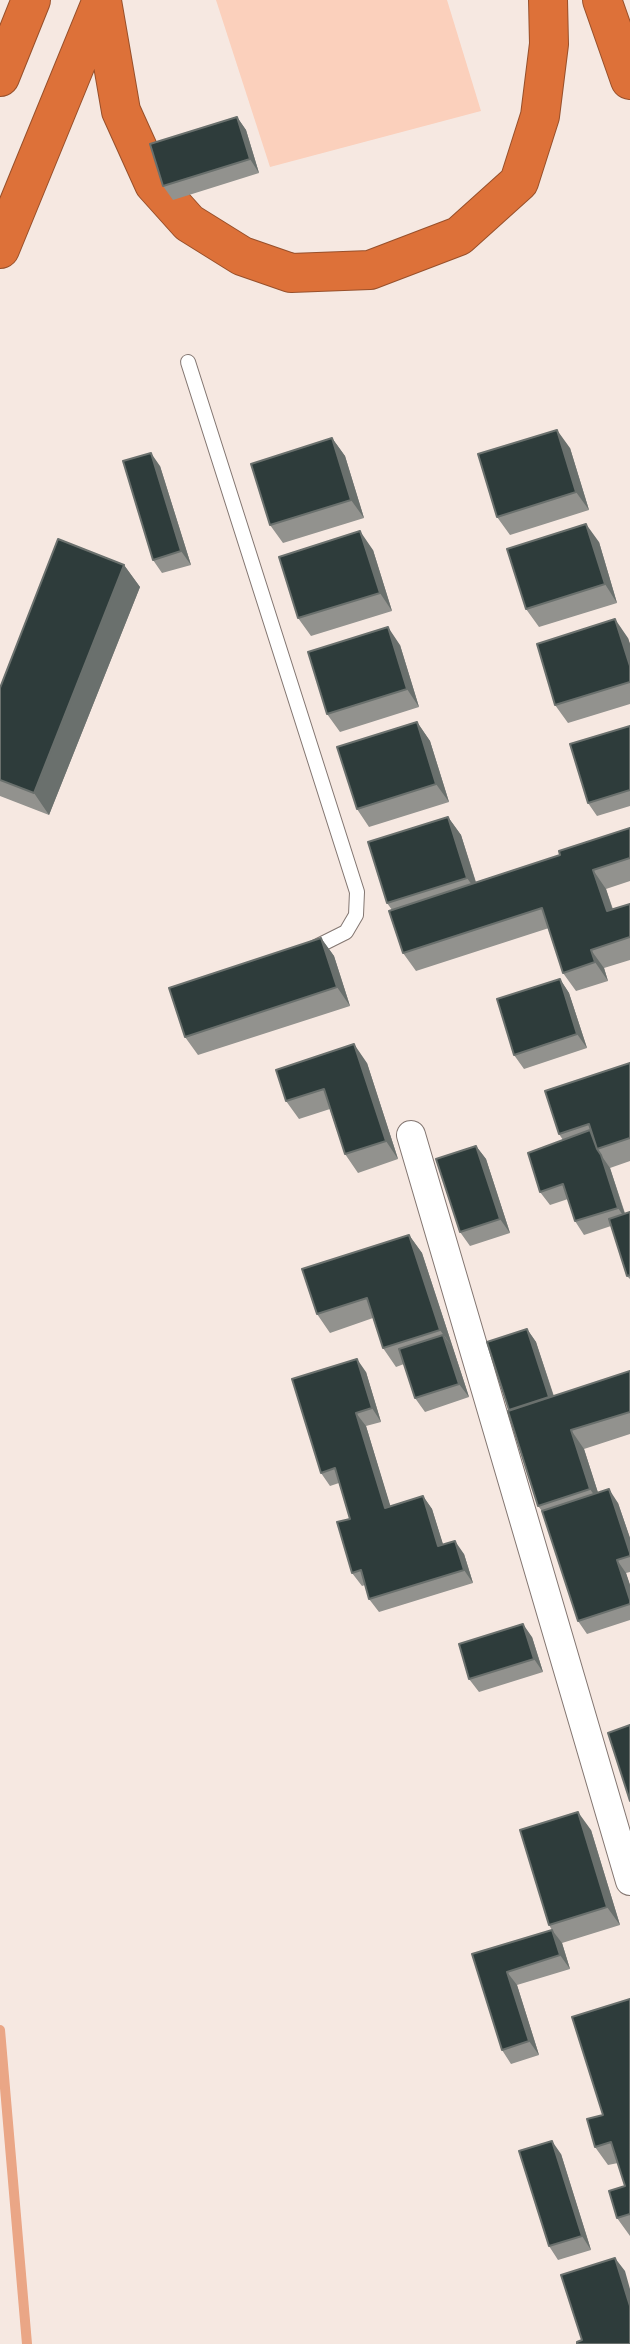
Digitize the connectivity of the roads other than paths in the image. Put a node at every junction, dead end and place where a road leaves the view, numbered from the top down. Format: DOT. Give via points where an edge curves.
graph roads {
  1 [pos="31,0"];
  2 [pos="548,0"];
  3 [pos="602,0"];
  4 [pos="102,1"];
  5 [pos="0,77"];
  6 [pos="630,80"];
  7 [pos="0,249"];
  8 [pos="188,362"];
  9 [pos="295,956"];
  10 [pos="411,1135"];
  11 [pos="630,1881"];
  1 -- 5 [label="highway"];
  2 -- 4 [label="highway" via="549,44 540,116 519,182 459,236 370,270 291,273 242,256 189,223 154,184 121,111"];
  3 -- 6 [label="highway"];
  4 -- 7 [label="highway"];
  8 -- 9 [label="lane" via="357,892 356,915 346,932"];
  10 -- 11 [label="street"];
}
